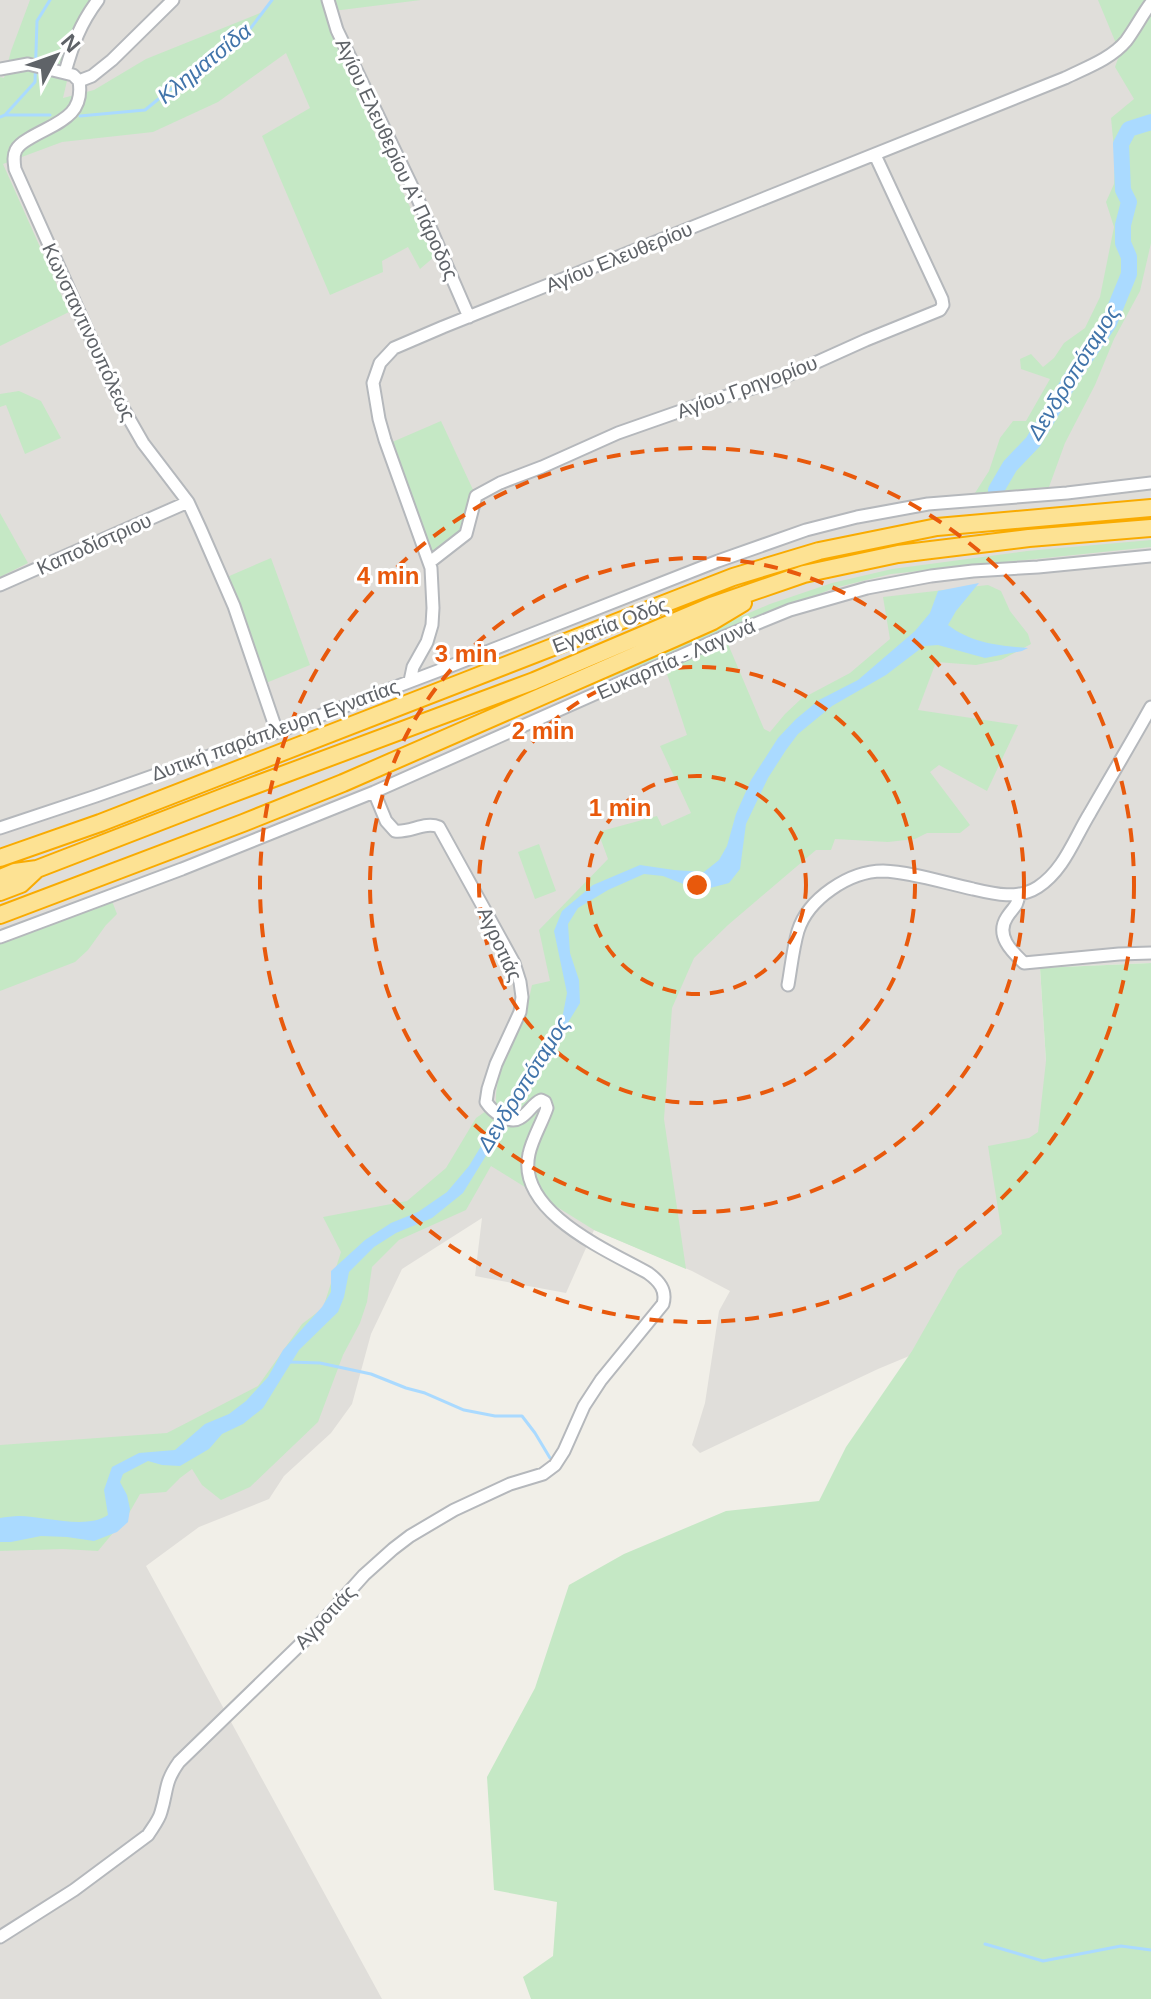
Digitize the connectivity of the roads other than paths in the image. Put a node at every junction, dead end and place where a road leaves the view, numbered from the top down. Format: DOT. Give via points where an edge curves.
graph roads {
  1 [pos="98,0"];
  2 [pos="173,0"];
  3 [pos="328,0"];
  4 [pos="1151,3"];
  5 [pos="0,69"];
  6 [pos="65,72"];
  7 [pos="79,81"];
  8 [pos="875,155"];
  9 [pos="469,317"];
  10 [pos="1151,483"];
  11 [pos="188,502"];
  12 [pos="1151,508"];
  13 [pos="1151,528"];
  14 [pos="1151,556"];
  15 [pos="430,562"];
  16 [pos="0,585"];
  17 [pos="770,586"];
  18 [pos="410,681"];
  19 [pos="1151,707"];
  20 [pos="277,732"];
  21 [pos="374,792"];
  22 [pos="0,828"];
  23 [pos="0,858"];
  24 [pos="37,869"];
  25 [pos="0,878"];
  26 [pos="0,892"];
  27 [pos="1019,894"];
  28 [pos="0,915"];
  29 [pos="0,937"];
  30 [pos="1151,953"];
  31 [pos="788,985"];
  32 [pos="0,1937"];
  1 -- 6 [label="street" via="82,23"];
  2 -- 7 [label="street" via="112,60"];
  3 -- 9 [label="street, Αγίου Ελευθερίου Α' Πάροδος"];
  4 -- 8 [label="street, Αγίου Ελευθερίου" via="1107,57"];
  5 -- 6 [label="street" via="28,64"];
  6 -- 7 [label="street"];
  7 -- 11 [label="street, Κωνσταντινουπόλεως" via="77,106 20,145 15,169 119,401"];
  8 -- 9 [label="street, Αγίου Ελευθερίου"];
  8 -- 15 [label="street, Αγίου Γρηγορίου" via="942,299 940,310 775,381 618,433 500,483 476,496 466,534"];
  9 -- 15 [label="street, Αγίου Ελευθερίου" via="394,348 380,363 373,383 385,440"];
  10 -- 18 [label="street, Δυτική παράπλευρη Εγνατίας" via="928,504 836,522 758,546"];
  11 -- 16 [label="street, Καποδίστριου"];
  11 -- 20 [label="street, Κωνσταντινουπόλεως" via="234,606"];
  12 -- 23 [label="highway, Εγνατία Οδός" via="937,527 785,560"];
  13 -- 17 [label="highway, Εγνατία Οδός" via="898,554"];
  14 -- 21 [label="street, Ευκαρπία - Λαγυνά" via="941,574 811,603"];
  15 -- 18 [label="street, Αγίου Ελευθερίου" via="432,625"];
  17 -- 24 [label="highway, Εγνατία Οδός"];
  17 -- 28 [label="highway" via="713,621 343,783"];
  18 -- 20 [label="street, Δυτική παράπλευρη Εγνατίας"];
  19 -- 27 [label="street" via="1058,868 1038,887"];
  20 -- 22 [label="street, Δυτική παράπλευρη Εγνατίας"];
  21 -- 29 [label="street, Ευκαρπία - Λαγυνά"];
  21 -- 32 [label="street, Αγροτιάς" via="395,831 439,827 514,963 520,1012 496,1064 486,1102 512,1120 521,1118 536,1101 545,1102 529,1155 533,1187 560,1221 648,1273 665,1298 601,1380 555,1465 454,1510 393,1549 179,1762 148,1835"];
  24 -- 25 [label="highway"];
  24 -- 26 [label="highway" via="21,884"];
  27 -- 30 [label="street" via="1004,932 1008,947 1024,963"];
  27 -- 31 [label="street" via="880,871 849,880 823,895 805,916"];
}
